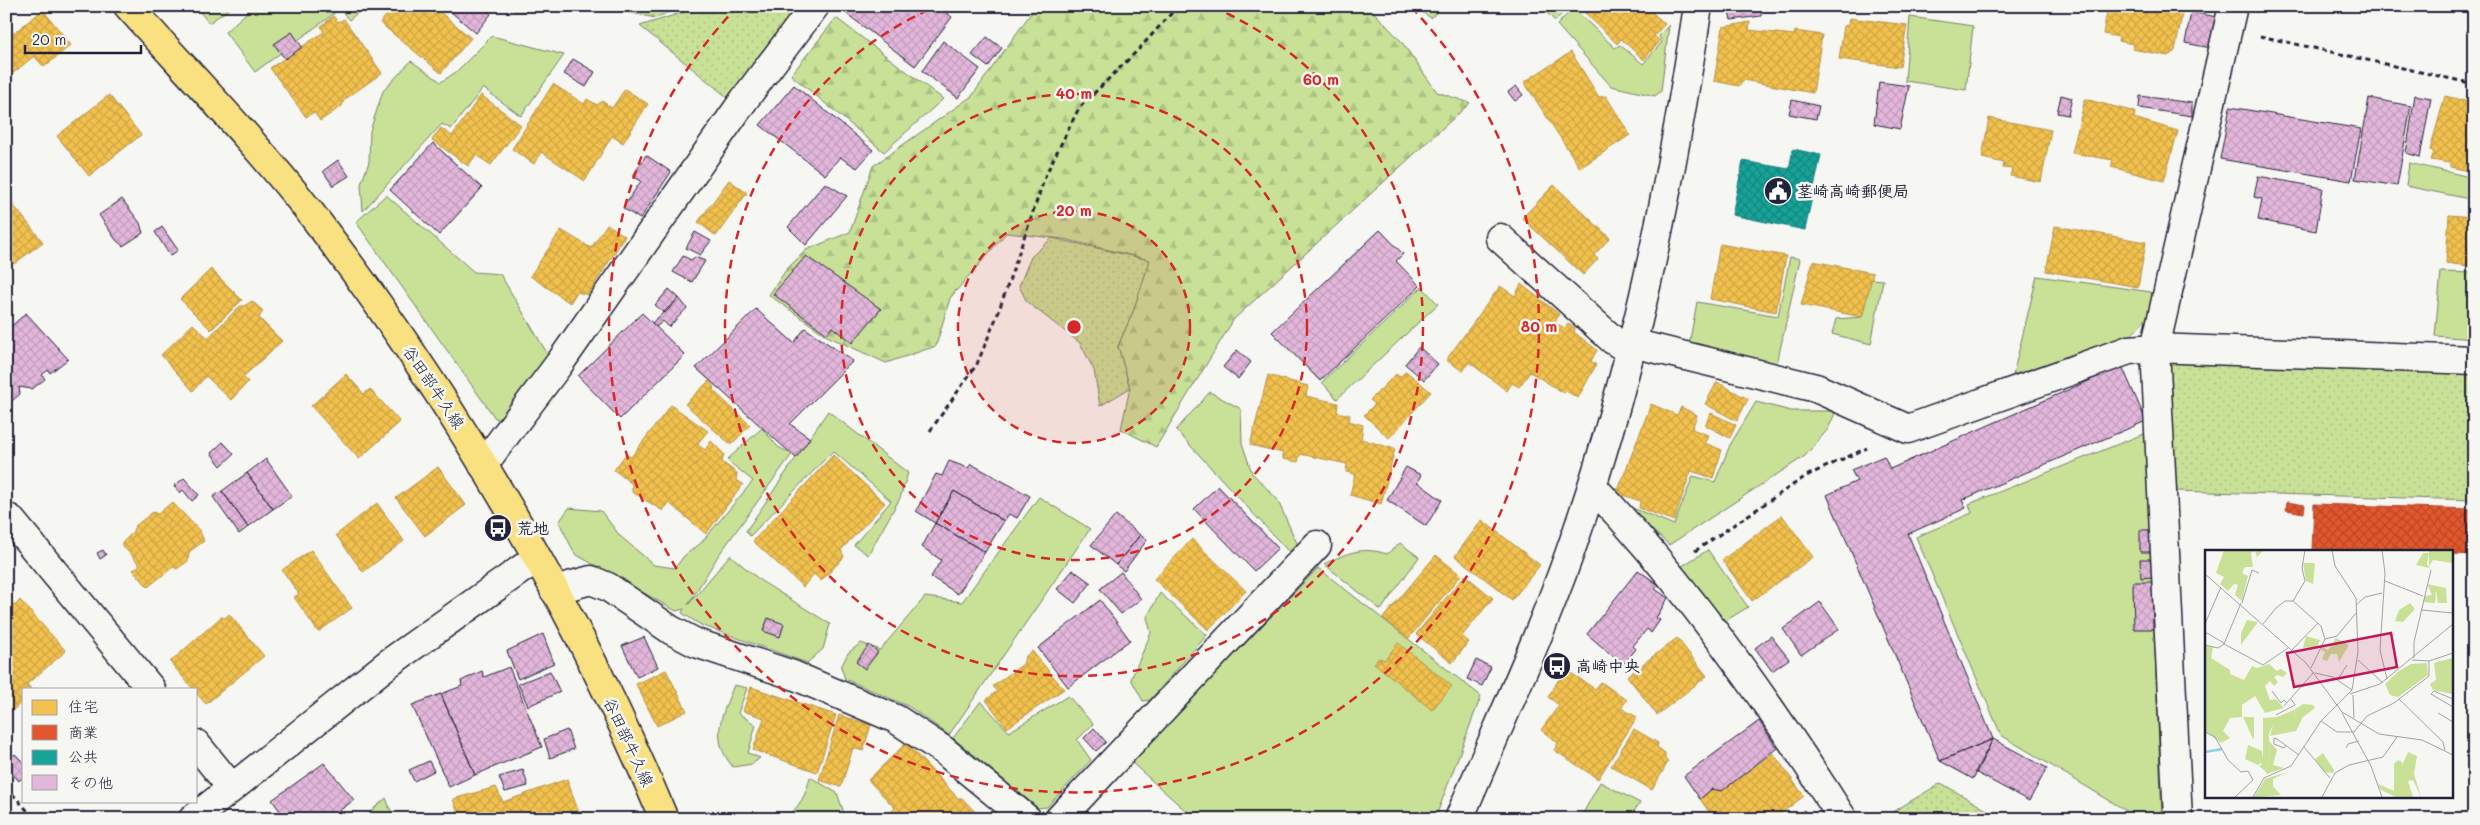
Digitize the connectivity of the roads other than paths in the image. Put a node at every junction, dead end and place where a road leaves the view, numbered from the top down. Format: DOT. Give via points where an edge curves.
graph roads {
  1 [pos="128,6"];
  2 [pos="815,6"];
  3 [pos="1698,6"];
  4 [pos="2230,17"];
  5 [pos="1500,238"];
  6 [pos="1631,347"];
  7 [pos="2155,348"];
  8 [pos="2474,360"];
  9 [pos="483,465"];
  10 [pos="1592,486"];
  11 [pos="10,519"];
  12 [pos="1317,545"];
  13 [pos="537,558"];
  14 [pos="554,590"];
  15 [pos="149,688"];
  16 [pos="198,746"];
  17 [pos="231,786"];
  18 [pos="193,819"];
  19 [pos="664,819"];
  20 [pos="1027,819"];
  21 [pos="1059,819"];
  22 [pos="1458,819"];
  23 [pos="1843,819"];
  24 [pos="2178,819"];
  1 -- 9 [label="main road, 谷田部牛久線" via="312,215 394,328"];
  2 -- 9 [label="street"];
  3 -- 6 [label="street" via="1666,201"];
  4 -- 7 [label="street"];
  5 -- 6 [label="street" via="1613,340"];
  6 -- 7 [label="street" via="1816,388 1908,429 2129,350"];
  6 -- 10 [label="street"];
  7 -- 8 [label="street"];
  7 -- 24 [label="street"];
  9 -- 13 [label="main road, 谷田部牛久線"];
  10 -- 22 [label="street" via="1545,617"];
  10 -- 23 [label="street" via="1667,570 1795,743"];
  11 -- 15 [label="street"];
  12 -- 21 [label="street"];
  13 -- 14 [label="main road, 谷田部牛久線"];
  13 -- 17 [label="street" via="389,663"];
  14 -- 19 [label="main road, 谷田部牛久線" via="598,675"];
  14 -- 20 [label="street" via="591,580 608,587 696,644 844,695 896,719 944,750"];
  16 -- 17 [label="street"];
  17 -- 18 [label="street"];
}
